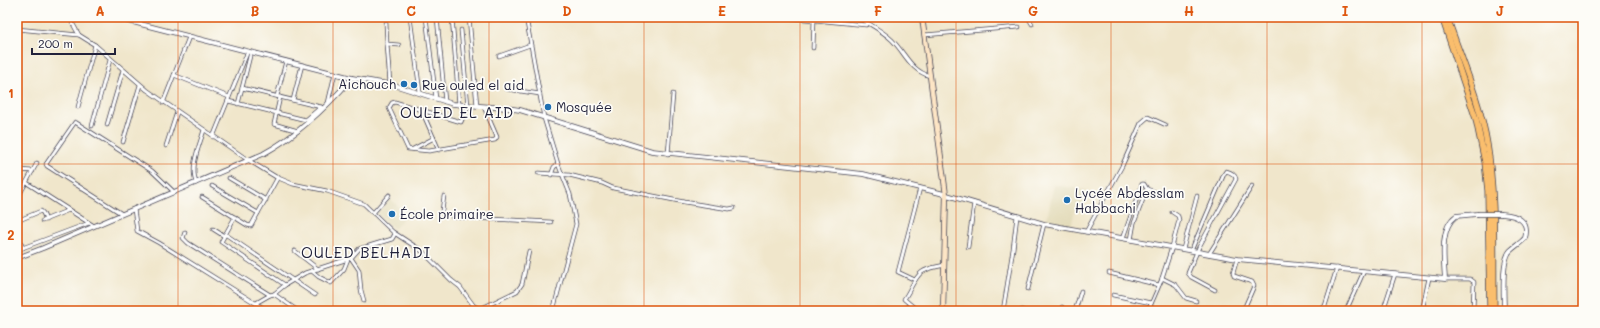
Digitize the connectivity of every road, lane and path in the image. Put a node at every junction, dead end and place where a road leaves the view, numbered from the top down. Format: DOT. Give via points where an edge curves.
graph roads {
  1 [pos="18,17"];
  2 [pos="69,17"];
  3 [pos="113,17"];
  4 [pos="410,17"];
  5 [pos="426,17"];
  6 [pos="437,17"];
  7 [pos="452,17"];
  8 [pos="469,17"];
  9 [pos="526,17"];
  10 [pos="784,17"];
  11 [pos="792,17"];
  12 [pos="860,17"];
  13 [pos="922,17"];
  14 [pos="1028,17"];
  15 [pos="1442,17"];
  16 [pos="1447,17"];
  17 [pos="17,20"];
  18 [pos="814,20"];
  19 [pos="386,23"];
  20 [pos="868,24"];
  21 [pos="1032,24"];
  22 [pos="1019,27"];
  23 [pos="17,28"];
  24 [pos="461,30"];
  25 [pos="79,35"];
  26 [pos="924,35"];
  27 [pos="189,37"];
  28 [pos="387,44"];
  29 [pos="95,45"];
  30 [pos="399,45"];
  31 [pos="530,45"];
  32 [pos="812,48"];
  33 [pos="249,52"];
  34 [pos="499,56"];
  35 [pos="110,60"];
  36 [pos="286,61"];
  37 [pos="302,65"];
  38 [pos="123,70"];
  39 [pos="335,74"];
  40 [pos="174,75"];
  41 [pos="930,76"];
  42 [pos="352,78"];
  43 [pos="390,84"];
  44 [pos="140,85"];
  45 [pos="242,88"];
  46 [pos="507,89"];
  47 [pos="420,92"];
  48 [pos="540,94"];
  49 [pos="673,94"];
  50 [pos="229,97"];
  51 [pos="279,97"];
  52 [pos="436,98"];
  53 [pos="293,100"];
  54 [pos="228,101"];
  55 [pos="445,102"];
  56 [pos="163,103"];
  57 [pos="238,104"];
  58 [pos="458,105"];
  59 [pos="468,106"];
  60 [pos="477,106"];
  61 [pos="78,107"];
  62 [pos="325,107"];
  63 [pos="484,107"];
  64 [pos="422,111"];
  65 [pos="177,112"];
  66 [pos="276,113"];
  67 [pos="544,118"];
  68 [pos="107,124"];
  69 [pos="1166,125"];
  70 [pos="92,126"];
  71 [pos="204,130"];
  72 [pos="299,131"];
  73 [pos="213,136"];
  74 [pos="434,138"];
  75 [pos="123,142"];
  76 [pos="166,146"];
  77 [pos="413,149"];
  78 [pos="439,150"];
  79 [pos="668,154"];
  80 [pos="248,160"];
  81 [pos="37,163"];
  82 [pos="558,164"];
  83 [pos="17,170"];
  84 [pos="33,171"];
  85 [pos="538,173"];
  86 [pos="551,175"];
  87 [pos="562,176"];
  88 [pos="278,177"];
  89 [pos="229,178"];
  90 [pos="27,183"];
  91 [pos="196,183"];
  92 [pos="212,186"];
  93 [pos="1252,186"];
  94 [pos="920,188"];
  95 [pos="1147,189"];
  96 [pos="174,192"];
  97 [pos="1158,193"];
  98 [pos="389,195"];
  99 [pos="946,195"];
  100 [pos="444,196"];
  101 [pos="1197,196"];
  102 [pos="202,197"];
  103 [pos="17,199"];
  104 [pos="266,200"];
  105 [pos="974,203"];
  106 [pos="734,208"];
  107 [pos="134,209"];
  108 [pos="69,210"];
  109 [pos="442,211"];
  110 [pos="1172,212"];
  111 [pos="258,213"];
  112 [pos="373,213"];
  113 [pos="122,214"];
  114 [pos="1017,216"];
  115 [pos="235,217"];
  116 [pos="452,217"];
  117 [pos="17,221"];
  118 [pos="551,222"];
  119 [pos="89,223"];
  120 [pos="1044,224"];
  121 [pos="94,226"];
  122 [pos="213,229"];
  123 [pos="185,232"];
  124 [pos="1086,232"];
  125 [pos="17,233"];
  126 [pos="395,234"];
  127 [pos="224,235"];
  128 [pos="1123,238"];
  129 [pos="1131,240"];
  130 [pos="17,244"];
  131 [pos="968,247"];
  132 [pos="23,248"];
  133 [pos="1172,248"];
  134 [pos="1182,249"];
  135 [pos="18,250"];
  136 [pos="295,251"];
  137 [pos="528,251"];
  138 [pos="1191,251"];
  139 [pos="1197,252"];
  140 [pos="1209,254"];
  141 [pos="17,258"];
  142 [pos="350,259"];
  143 [pos="1237,260"];
  144 [pos="944,265"];
  145 [pos="1337,268"];
  146 [pos="318,269"];
  147 [pos="312,270"];
  148 [pos="1364,271"];
  149 [pos="1109,272"];
  150 [pos="1395,274"];
  151 [pos="1162,278"];
  152 [pos="1429,278"];
  153 [pos="1445,279"];
  154 [pos="294,280"];
  155 [pos="915,280"];
  156 [pos="1159,285"];
  157 [pos="285,286"];
  158 [pos="1028,290"];
  159 [pos="1215,290"];
  160 [pos="1081,291"];
  161 [pos="274,294"];
  162 [pos="270,295"];
  163 [pos="314,295"];
  164 [pos="1113,295"];
  165 [pos="364,301"];
  166 [pos="1196,301"];
  167 [pos="256,303"];
  168 [pos="1151,303"];
  169 [pos="1062,307"];
  170 [pos="482,310"];
  171 [pos="268,311"];
  172 [pos="298,311"];
  173 [pos="553,311"];
  174 [pos="918,311"];
  175 [pos="943,311"];
  176 [pos="1003,311"];
  177 [pos="1061,311"];
  178 [pos="1075,311"];
  179 [pos="1148,311"];
  180 [pos="1243,311"];
  181 [pos="1320,311"];
  182 [pos="1346,311"];
  183 [pos="1383,311"];
  184 [pos="1422,311"];
  185 [pos="1473,311"];
  186 [pos="1490,311"];
  187 [pos="1494,311"];
  188 [pos="1504,311"];
  1 -- 17 [label="street"];
  2 -- 25 [label="street"];
  3 -- 27 [label="street"];
  4 -- 47 [label="street"];
  5 -- 52 [label="street"];
  6 -- 55 [label="street"];
  7 -- 58 [label="street"];
  8 -- 60 [label="street"];
  9 -- 31 [label="street"];
  10 -- 11 [label="street"];
  11 -- 18 [label="street"];
  12 -- 20 [label="street"];
  13 -- 26 [label="main road"];
  14 -- 21 [label="street"];
  15 -- 186 [label="highway" via="1476,119 1485,162 1488,191"];
  16 -- 187 [label="highway" via="1478,107 1487,144 1493,210"];
  18 -- 20 [label="street"];
  18 -- 32 [label="street"];
  19 -- 28 [label="street"];
  20 -- 41 [label="street" via="893,41 916,69"];
  22 -- 26 [label="street"];
  23 -- 25 [label="street"];
  24 -- 59 [label="street"];
  25 -- 29 [label="street"];
  26 -- 41 [label="main road"];
  27 -- 33 [label="street"];
  27 -- 40 [label="street"];
  28 -- 30 [label="street"];
  28 -- 43 [label="street"];
  29 -- 35 [label="street"];
  29 -- 61 [label="street"];
  31 -- 34 [label="street"];
  31 -- 48 [label="street"];
  33 -- 36 [label="street"];
  33 -- 45 [label="street"];
  33 -- 50 [label="street"];
  35 -- 38 [label="street"];
  35 -- 70 [label="street"];
  36 -- 37 [label="street"];
  36 -- 51 [label="street"];
  37 -- 39 [label="street"];
  37 -- 53 [label="street"];
  38 -- 44 [label="street"];
  38 -- 68 [label="street"];
  39 -- 42 [label="street"];
  39 -- 62 [label="street"];
  40 -- 50 [label="street"];
  40 -- 56 [label="street"];
  41 -- 99 [label="main road"];
  42 -- 43 [label="street"];
  42 -- 62 [label="street"];
  43 -- 47 [label="street"];
  44 -- 56 [label="street"];
  44 -- 75 [label="street"];
  45 -- 51 [label="street"];
  45 -- 57 [label="street"];
  46 -- 48 [label="street"];
  47 -- 52 [label="street"];
  48 -- 67 [label="street"];
  49 -- 79 [label="street"];
  50 -- 54 [label="street"];
  51 -- 53 [label="street"];
  51 -- 66 [label="street"];
  52 -- 55 [label="street"];
  53 -- 62 [label="street"];
  54 -- 57 [label="street"];
  54 -- 73 [label="street"];
  55 -- 58 [label="street"];
  56 -- 65 [label="street"];
  57 -- 66 [label="street"];
  58 -- 59 [label="street"];
  59 -- 60 [label="street"];
  59 -- 64 [label="street" via="461,122"];
  60 -- 63 [label="street"];
  62 -- 66 [label="street" via="306,120"];
  62 -- 72 [label="street"];
  63 -- 67 [label="street" via="514,109"];
  63 -- 78 [label="street" via="497,137 495,140"];
  64 -- 74 [label="street"];
  64 -- 77 [label="street" via="395,102 389,108 408,149"];
  65 -- 71 [label="street"];
  65 -- 76 [label="street"];
  66 -- 72 [label="street" via="274,126"];
  67 -- 79 [label="street" via="647,150"];
  67 -- 82 [label="street"];
  69 -- 124 [label="street" via="1148,117 1141,123 1122,166"];
  71 -- 73 [label="street"];
  71 -- 91 [label="street" via="194,163"];
  72 -- 80 [label="street" via="273,149"];
  73 -- 80 [label="street"];
  74 -- 77 [label="street"];
  74 -- 78 [label="street"];
  77 -- 78 [label="street"];
  79 -- 94 [label="street" via="860,173"];
  80 -- 88 [label="street"];
  80 -- 91 [label="street"];
  81 -- 84 [label="street"];
  82 -- 86 [label="street"];
  82 -- 87 [label="street"];
  83 -- 84 [label="street"];
  84 -- 90 [label="street"];
  85 -- 86 [label="street"];
  86 -- 87 [label="street"];
  87 -- 106 [label="street" via="569,175 613,188 684,202"];
  87 -- 173 [label="street" via="570,194 576,224"];
  88 -- 104 [label="street"];
  88 -- 112 [label="street" via="293,184 351,199 364,204"];
  89 -- 104 [label="street"];
  90 -- 103 [label="street"];
  90 -- 108 [label="street"];
  91 -- 96 [label="street"];
  92 -- 111 [label="street"];
  93 -- 140 [label="street"];
  94 -- 99 [label="street"];
  94 -- 155 [label="street" via="898,272"];
  95 -- 97 [label="street"];
  95 -- 128 [label="street" via="1142,184"];
  95 -- 129 [label="street" via="1134,223"];
  96 -- 107 [label="street"];
  96 -- 113 [label="street" via="152,171 75,122 47,166"];
  98 -- 112 [label="street"];
  99 -- 105 [label="street"];
  99 -- 144 [label="main road"];
  100 -- 109 [label="street"];
  101 -- 134 [label="street"];
  102 -- 115 [label="street"];
  104 -- 111 [label="street"];
  105 -- 114 [label="street"];
  105 -- 131 [label="street"];
  107 -- 113 [label="street"];
  107 -- 167 [label="street" via="137,231"];
  108 -- 117 [label="street" via="44,221 43,213 40,211"];
  108 -- 119 [label="street"];
  110 -- 133 [label="street" via="1179,220"];
  111 -- 115 [label="street" via="251,226"];
  112 -- 126 [label="street"];
  113 -- 121 [label="street"];
  114 -- 120 [label="street"];
  114 -- 176 [label="street"];
  115 -- 127 [label="street"];
  116 -- 118 [label="street"];
  119 -- 121 [label="street"];
  119 -- 132 [label="street"];
  120 -- 124 [label="street"];
  120 -- 158 [label="street"];
  121 -- 141 [label="street"];
  122 -- 127 [label="street"];
  123 -- 162 [label="street" via="183,238 188,243"];
  124 -- 128 [label="street"];
  125 -- 132 [label="street"];
  126 -- 142 [label="street" via="392,239 359,249"];
  126 -- 170 [label="street" via="422,251 460,287 474,306"];
  127 -- 154 [label="street"];
  127 -- 157 [label="street" via="221,242"];
  128 -- 129 [label="street"];
  129 -- 133 [label="street"];
  130 -- 135 [label="street"];
  132 -- 135 [label="street"];
  133 -- 134 [label="street"];
  133 -- 151 [label="street"];
  134 -- 138 [label="street"];
  136 -- 146 [label="street"];
  137 -- 170 [label="street" via="522,284 517,291"];
  138 -- 139 [label="street"];
  138 -- 139 [label="street" via="1222,177 1226,172 1230,172 1236,179"];
  139 -- 140 [label="street"];
  139 -- 159 [label="street" via="1188,273"];
  140 -- 143 [label="street"];
  142 -- 146 [label="street"];
  142 -- 147 [label="street" via="331,283"];
  142 -- 165 [label="street" via="359,270"];
  143 -- 145 [label="street"];
  143 -- 180 [label="street" via="1234,276 1252,282 1254,286"];
  144 -- 155 [label="street" via="922,272"];
  144 -- 175 [label="main road"];
  145 -- 148 [label="street"];
  145 -- 181 [label="street" via="1325,306"];
  146 -- 147 [label="street"];
  147 -- 154 [label="street"];
  148 -- 150 [label="street"];
  148 -- 182 [label="street"];
  149 -- 156 [label="street"];
  150 -- 152 [label="street"];
  150 -- 183 [label="street"];
  151 -- 156 [label="street"];
  151 -- 166 [label="street" via="1176,285 1186,298"];
  152 -- 153 [label="street"];
  152 -- 184 [label="street"];
  153 -- 185 [label="street" via="1470,279 1474,282"];
  153 -- 188 [label="street, bridge" via="1446,230 1456,216 1511,214 1520,218 1525,225 1525,238 1510,250 1507,257"];
  154 -- 157 [label="street"];
  154 -- 163 [label="street"];
  155 -- 174 [label="street" via="904,299"];
  156 -- 168 [label="street"];
  157 -- 161 [label="street"];
  160 -- 178 [label="street"];
  161 -- 162 [label="street"];
  161 -- 172 [label="street"];
  162 -- 167 [label="street"];
  164 -- 168 [label="street"];
  167 -- 171 [label="street"];
  168 -- 179 [label="street"];
  169 -- 177 [label="street"];
}
